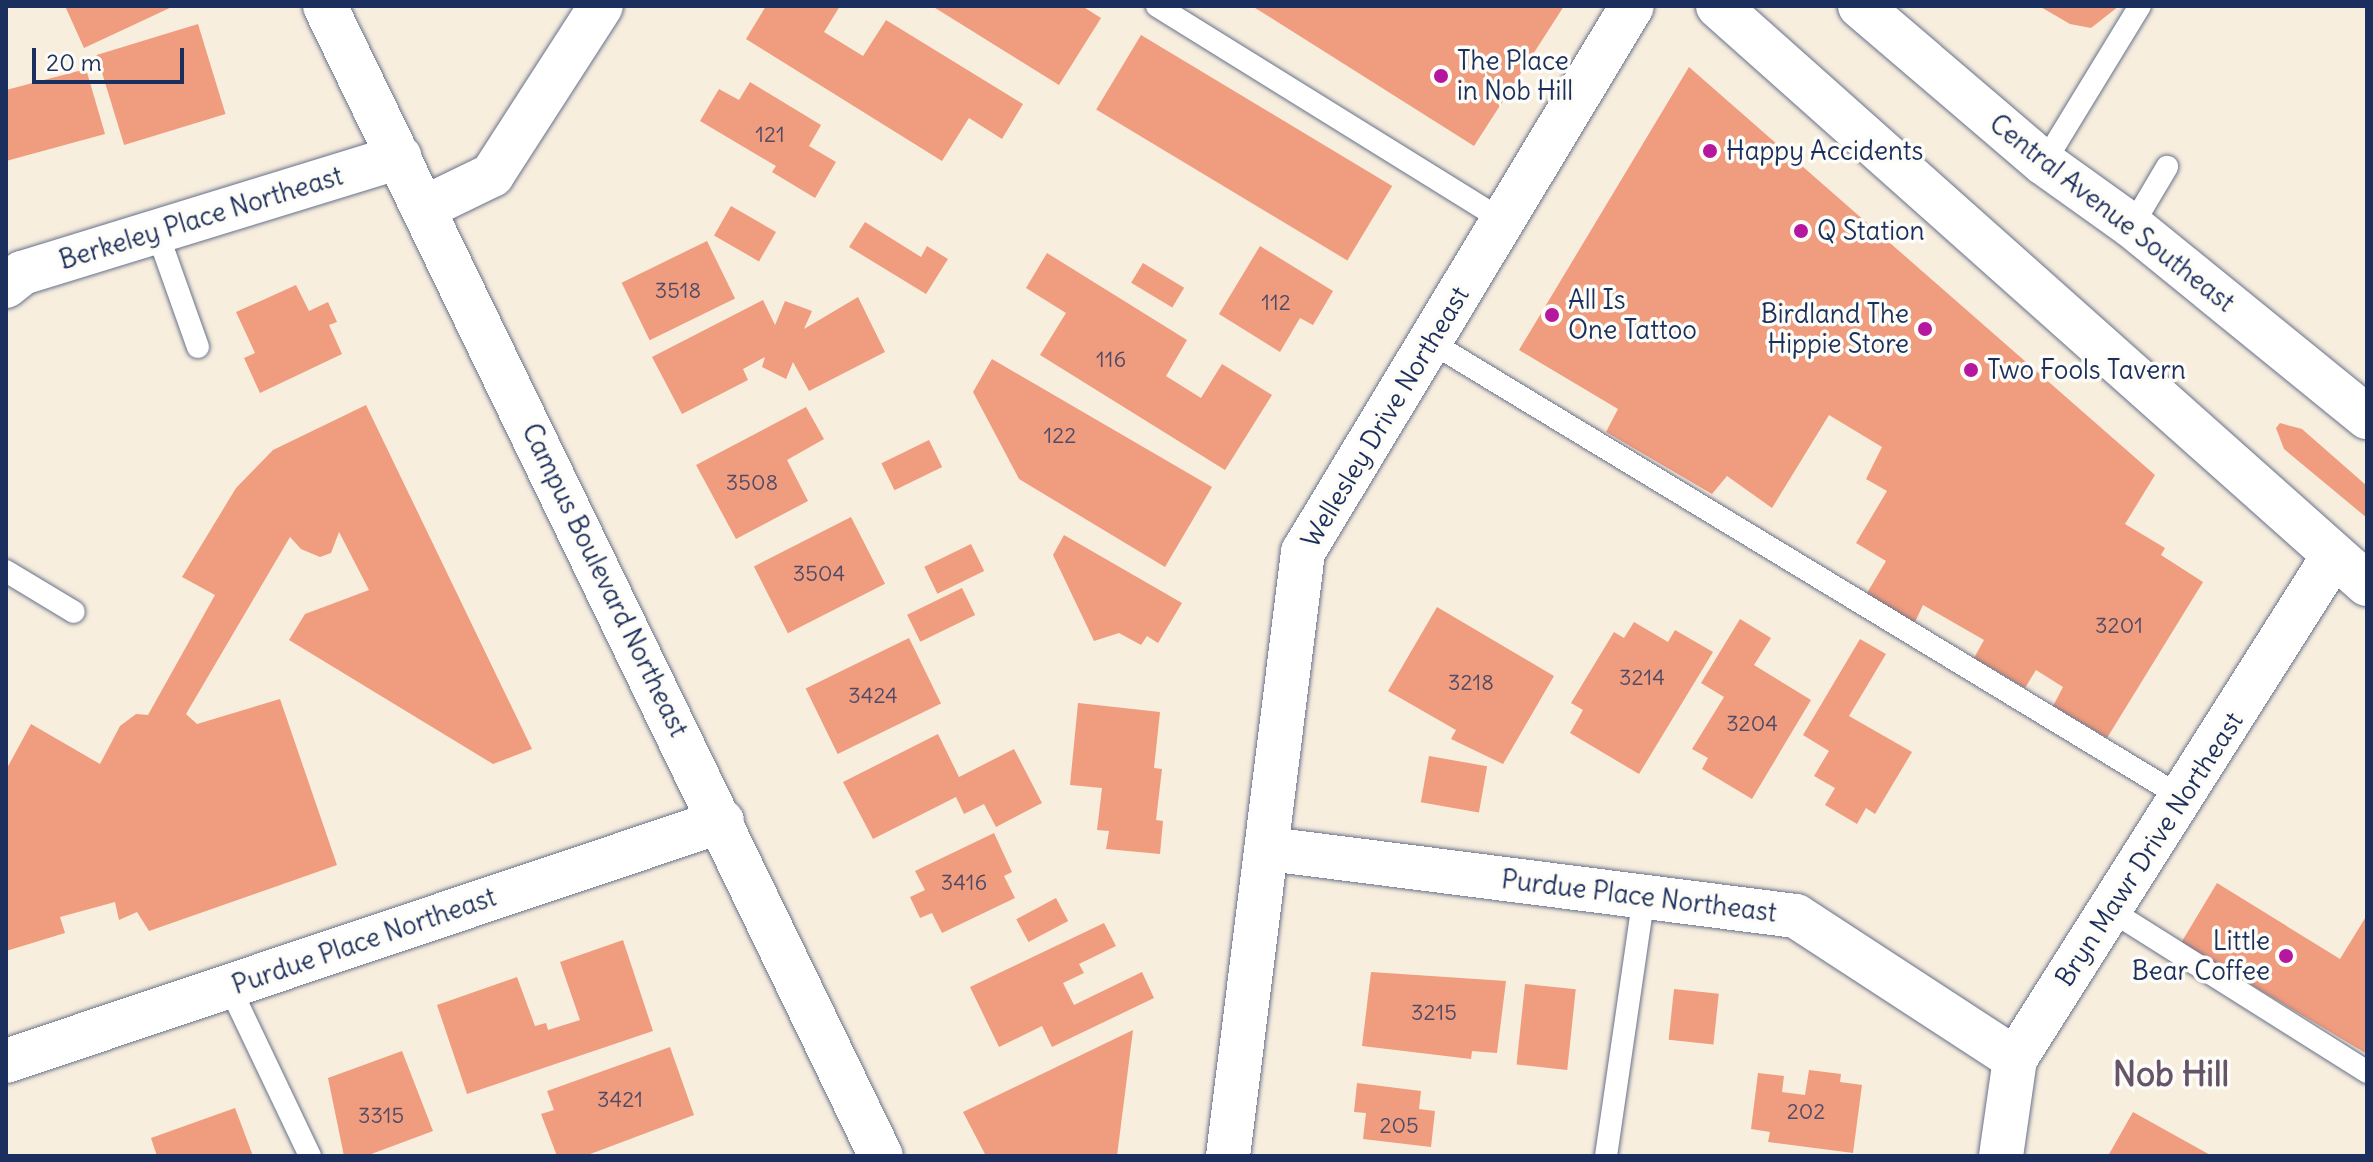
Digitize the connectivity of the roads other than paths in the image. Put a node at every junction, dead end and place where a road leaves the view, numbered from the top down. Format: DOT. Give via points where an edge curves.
graph roads {
  1 [pos="325,6"];
  2 [pos="601,6"];
  3 [pos="1157,6"];
  4 [pos="1632,6"];
  5 [pos="1718,6"];
  6 [pos="1860,6"];
  7 [pos="2140,6"];
  8 [pos="400,157"];
  9 [pos="2044,163"];
  10 [pos="2167,167"];
  11 [pos="424,208"];
  12 [pos="1502,220"];
  13 [pos="2132,226"];
  14 [pos="157,232"];
  15 [pos="6,286"];
  16 [pos="1429,341"];
  17 [pos="198,347"];
  18 [pos="2367,417"];
  19 [pos="2334,555"];
  20 [pos="6,571"];
  21 [pos="2367,584"];
  22 [pos="74,612"];
  23 [pos="2183,798"];
  24 [pos="722,821"];
  25 [pos="1269,849"];
  26 [pos="1644,896"];
  27 [pos="2110,910"];
  28 [pos="229,986"];
  29 [pos="2015,1059"];
  30 [pos="6,1061"];
  31 [pos="2367,1072"];
  32 [pos="310,1156"];
  33 [pos="881,1156"];
  34 [pos="1228,1156"];
  35 [pos="1606,1156"];
  36 [pos="2001,1156"];
  1 -- 8 [label="street, Campus Boulevard Northeast"];
  2 -- 11 [label="street" via="492,175"];
  3 -- 12 [label="lane"];
  4 -- 12 [label="street, Wellesley Drive Northeast"];
  5 -- 19 [label="street"];
  6 -- 9 [label="street, Central Avenue Southeast"];
  7 -- 9 [label="lane"];
  8 -- 11 [label="street, Campus Boulevard Northeast"];
  8 -- 14 [label="street, Berkeley Place Northeast"];
  9 -- 13 [label="street, Central Avenue Southeast"];
  10 -- 13 [label="lane"];
  11 -- 24 [label="street, Campus Boulevard Northeast"];
  12 -- 16 [label="street, Wellesley Drive Northeast"];
  13 -- 18 [label="street, Central Avenue Southeast"];
  14 -- 15 [label="street, Berkeley Place Northeast" via="22,273"];
  14 -- 17 [label="lane"];
  16 -- 23 [label="lane"];
  16 -- 25 [label="street, Wellesley Drive Northeast" via="1303,552"];
  19 -- 21 [label="street"];
  19 -- 23 [label="street, Bryn Mawr Drive Northeast"];
  20 -- 22 [label="lane"];
  23 -- 27 [label="street, Bryn Mawr Drive Northeast"];
  24 -- 28 [label="street, Purdue Place Northeast"];
  24 -- 33 [label="street, Campus Boulevard Northeast"];
  25 -- 26 [label="street, Purdue Place Northeast"];
  25 -- 34 [label="street, Wellesley Drive Northeast"];
  26 -- 29 [label="street, Purdue Place Northeast" via="1796,916"];
  26 -- 35 [label="lane"];
  27 -- 29 [label="street, Bryn Mawr Drive Northeast"];
  27 -- 31 [label="lane"];
  28 -- 30 [label="street, Purdue Place Northeast"];
  28 -- 32 [label="lane"];
  29 -- 36 [label="street, Bryn Mawr Drive Northeast"];
}
